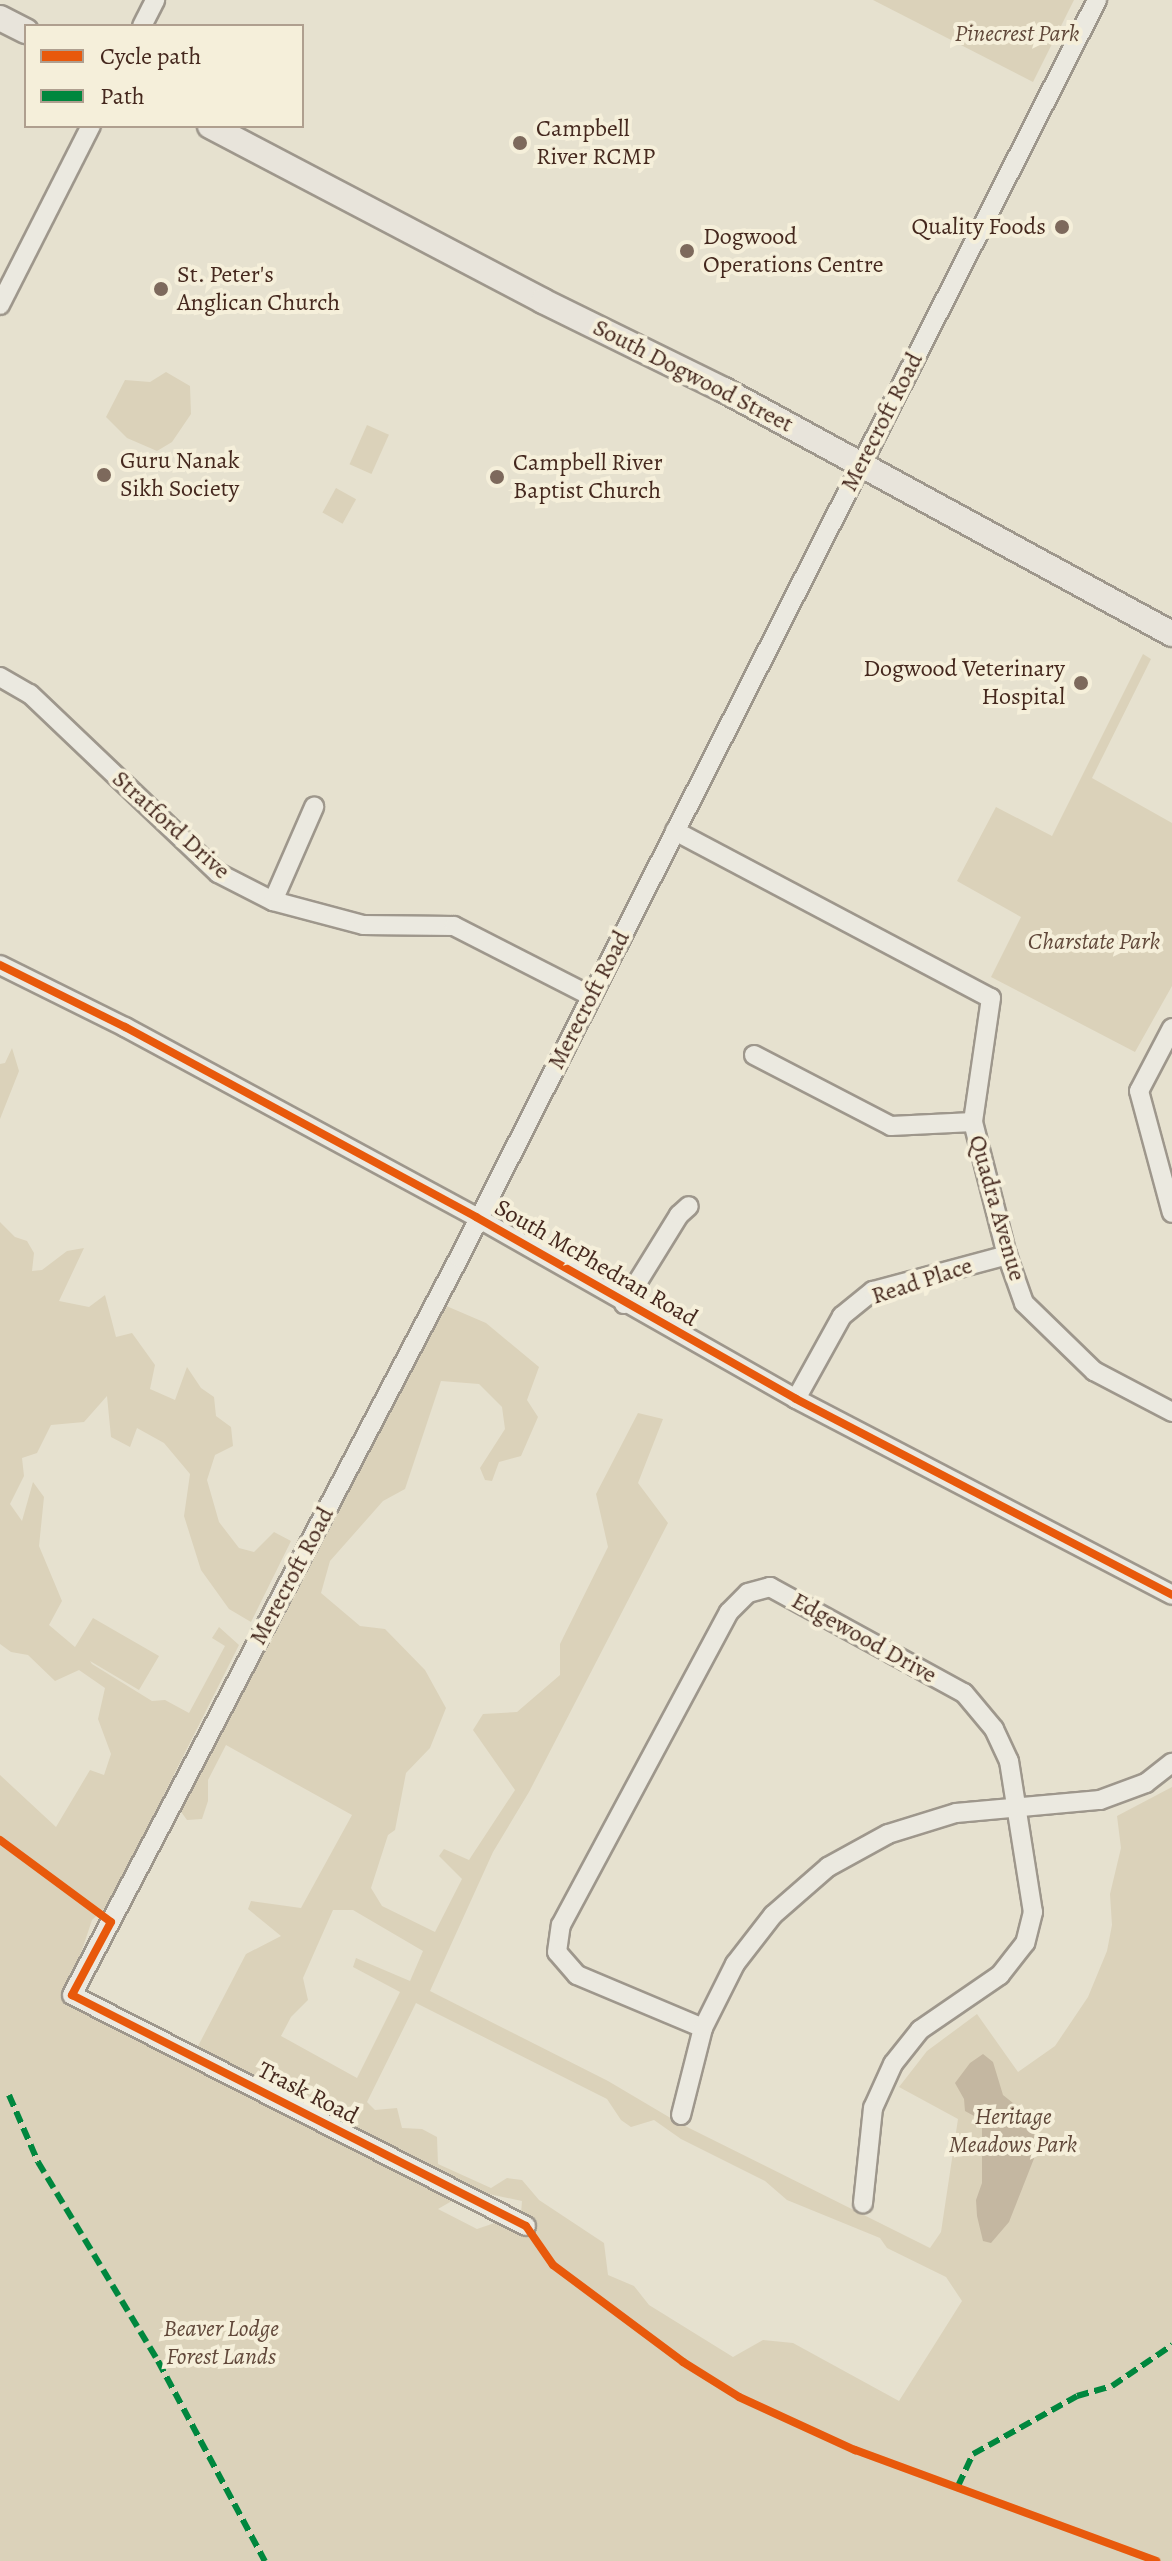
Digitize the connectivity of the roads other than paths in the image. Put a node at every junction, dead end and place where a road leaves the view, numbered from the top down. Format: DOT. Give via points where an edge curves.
graph roads {
  1 [pos="155,0"];
  2 [pos="1097,0"];
  3 [pos="0,18"];
  4 [pos="143,24"];
  5 [pos="24,30"];
  6 [pos="90,128"];
  7 [pos="214,128"];
  8 [pos="0,305"];
  9 [pos="861,463"];
  10 [pos="1172,634"];
  11 [pos="0,677"];
  12 [pos="314,807"];
  13 [pos="675,831"];
  14 [pos="273,901"];
  15 [pos="0,965"];
  16 [pos="591,996"];
  17 [pos="1172,1028"];
  18 [pos="754,1055"];
  19 [pos="973,1122"];
  20 [pos="1163,1148"];
  21 [pos="689,1206"];
  22 [pos="1172,1213"];
  23 [pos="478,1218"];
  24 [pos="1007,1255"];
  25 [pos="624,1304"];
  26 [pos="796,1399"];
  27 [pos="1172,1412"];
  28 [pos="1172,1595"];
  29 [pos="1172,1763"];
  30 [pos="1016,1806"];
  31 [pos="72,1995"];
  32 [pos="703,2028"];
  33 [pos="681,2115"];
  34 [pos="863,2203"];
  35 [pos="526,2226"];
  1 -- 4 [label="street"];
  2 -- 9 [label="street, Merecroft Road"];
  3 -- 5 [label="main road"];
  6 -- 8 [label="street"];
  7 -- 9 [label="main road, South Dogwood Street"];
  9 -- 10 [label="main road, South Dogwood Street"];
  9 -- 13 [label="street, Merecroft Road"];
  11 -- 14 [label="street, Stratford Drive" via="30,694 218,873"];
  12 -- 14 [label="street"];
  13 -- 16 [label="street, Merecroft Road"];
  13 -- 19 [label="street, Quadra Avenue" via="991,998"];
  14 -- 16 [label="street, Stratford Drive" via="363,925 454,926"];
  15 -- 23 [label="street, South McPhedran Road"];
  16 -- 23 [label="street, Merecroft Road"];
  17 -- 20 [label="street" via="1139,1091"];
  18 -- 19 [label="street" via="891,1126"];
  19 -- 24 [label="street, Quadra Avenue"];
  20 -- 22 [label="street"];
  21 -- 25 [label="street"];
  23 -- 25 [label="street, South McPhedran Road"];
  23 -- 31 [label="street, Merecroft Road"];
  24 -- 26 [label="street, Read Place" via="873,1291 842,1316"];
  24 -- 27 [label="street, Quadra Avenue" via="1024,1303 1094,1371"];
  25 -- 26 [label="street, South McPhedran Road"];
  26 -- 28 [label="street, South McPhedran Road"];
  29 -- 30 [label="street" via="1146,1783 1100,1800"];
  30 -- 32 [label="street" via="956,1813 888,1834 828,1867 773,1915 735,1964"];
  30 -- 32 [label="street, Edgewood Drive" via="1009,1761 994,1729 964,1693 770,1587 748,1593 729,1612 561,1925 557,1952 577,1975"];
  30 -- 34 [label="street, Edgewood Drive" via="1033,1912 1025,1943 1000,1975 920,2030 893,2064 873,2108"];
  31 -- 35 [label="street, Trask Road"];
  32 -- 33 [label="street"];
}
